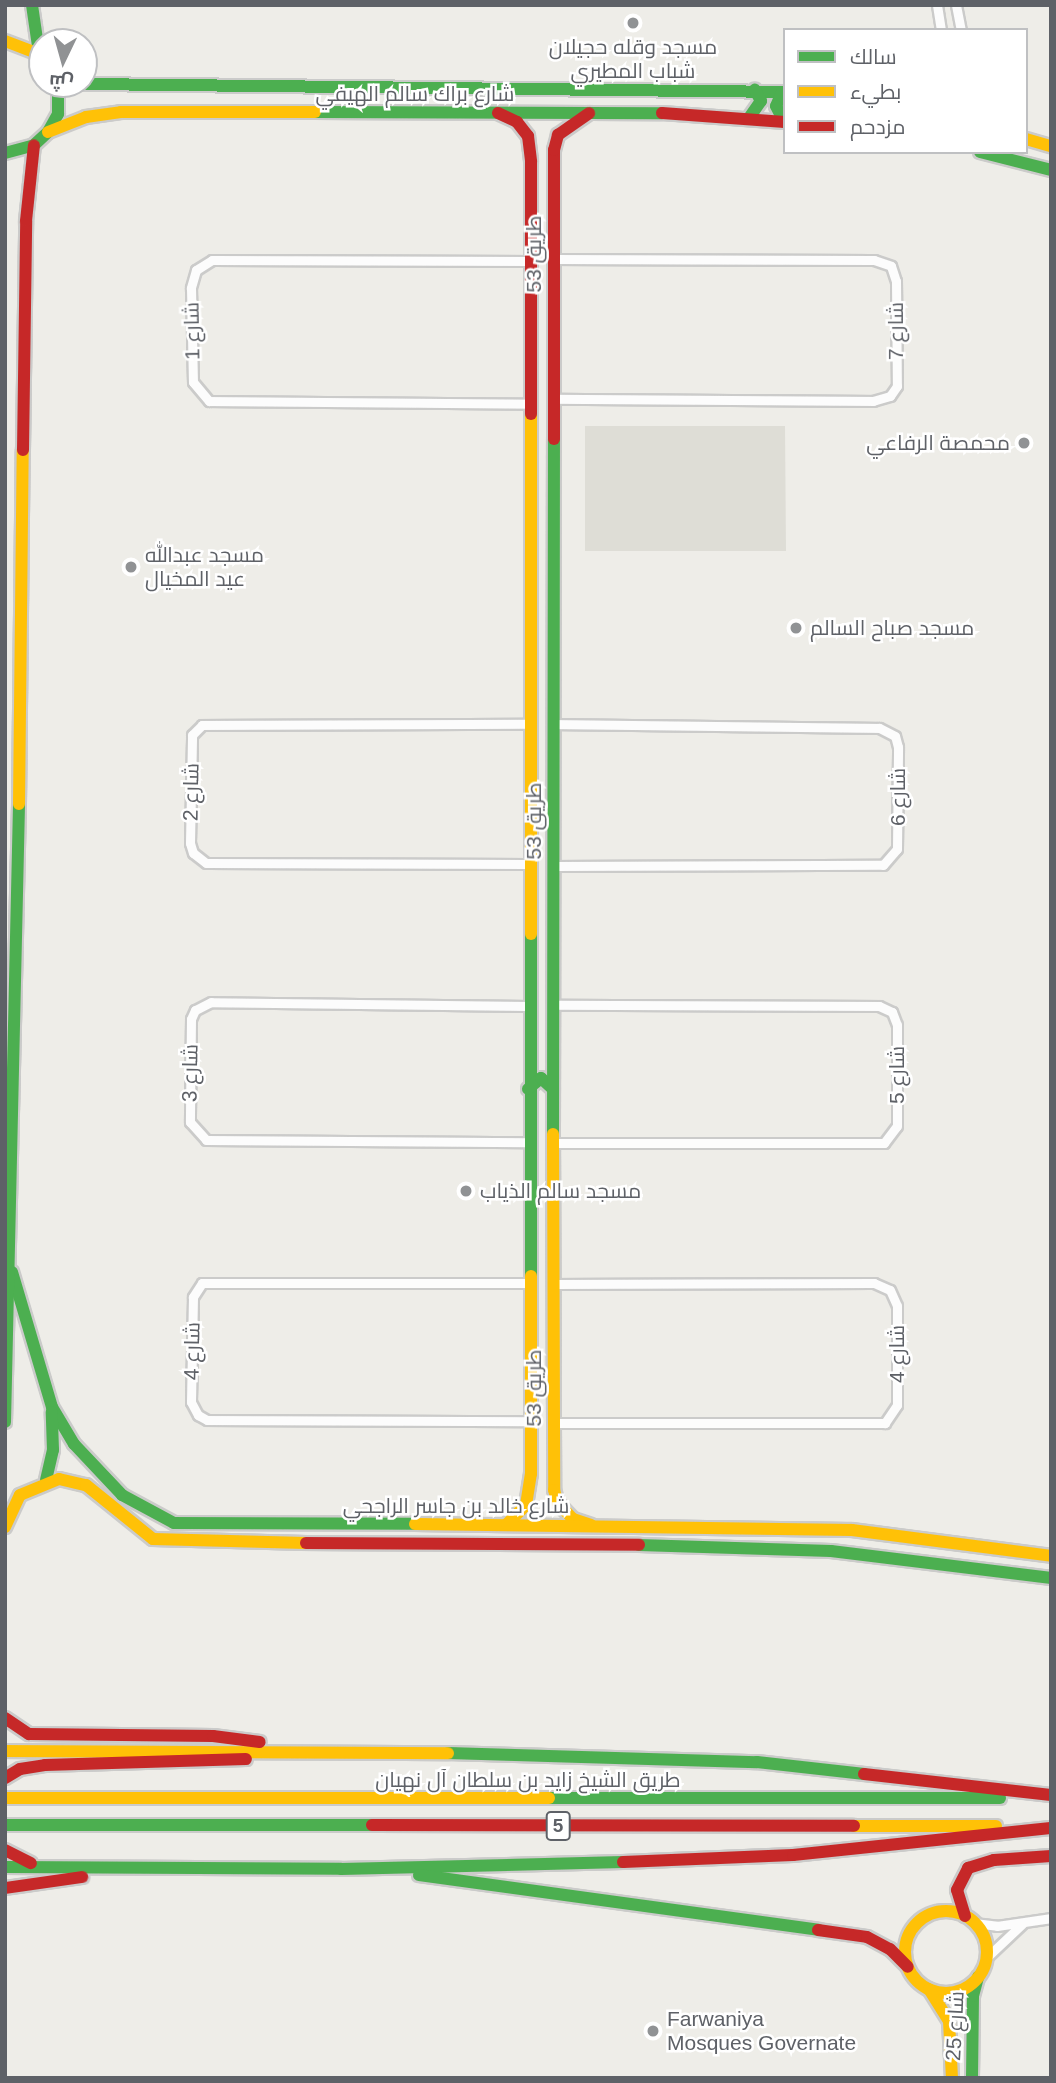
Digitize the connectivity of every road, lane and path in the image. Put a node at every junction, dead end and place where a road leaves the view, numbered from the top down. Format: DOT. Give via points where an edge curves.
graph roads {
  1 [pos="32,5"];
  2 [pos="937,5"];
  3 [pos="956,5"];
  4 [pos="36,28"];
  5 [pos="941,28"];
  6 [pos="961,28"];
  7 [pos="5,41"];
  8 [pos="28,50"];
  9 [pos="98,84"];
  10 [pos="229,86"];
  11 [pos="755,90"];
  12 [pos="783,92"];
  13 [pos="58,98"];
  14 [pos="224,112"];
  15 [pos="498,113"];
  16 [pos="589,113"];
  17 [pos="749,118"];
  18 [pos="783,118"];
  19 [pos="783,122"];
  20 [pos="48,132"];
  21 [pos="1028,140"];
  22 [pos="34,145"];
  23 [pos="1051,146"];
  24 [pos="5,153"];
  25 [pos="988,154"];
  26 [pos="531,162"];
  27 [pos="553,164"];
  28 [pos="1051,170"];
  29 [pos="553,259"];
  30 [pos="531,261"];
  31 [pos="553,399"];
  32 [pos="532,404"];
  33 [pos="532,477"];
  34 [pos="553,478"];
  35 [pos="553,509"];
  36 [pos="532,510"];
  37 [pos="529,724"];
  38 [pos="554,724"];
  39 [pos="19,774"];
  40 [pos="5,784"];
  41 [pos="528,864"];
  42 [pos="553,866"];
  43 [pos="553,1005"];
  44 [pos="528,1006"];
  45 [pos="553,1052"];
  46 [pos="528,1055"];
  47 [pos="528,1089"];
  48 [pos="553,1089"];
  49 [pos="530,1142"];
  50 [pos="553,1143"];
  51 [pos="12,1272"];
  52 [pos="531,1283"];
  53 [pos="553,1284"];
  54 [pos="52,1407"];
  55 [pos="5,1422"];
  56 [pos="531,1422"];
  57 [pos="554,1423"];
  58 [pos="531,1474"];
  59 [pos="554,1475"];
  60 [pos="46,1480"];
  61 [pos="264,1524"];
  62 [pos="506,1524"];
  63 [pos="591,1525"];
  64 [pos="5,1527"];
  65 [pos="830,1529"];
  66 [pos="259,1545"];
  67 [pos="831,1552"];
  68 [pos="1051,1556"];
  69 [pos="1051,1578"];
  70 [pos="5,1718"];
  71 [pos="296,1750"];
  72 [pos="5,1751"];
  73 [pos="5,1778"];
  74 [pos="1051,1796"];
  75 [pos="5,1798"];
  76 [pos="5,1825"];
  77 [pos="1051,1826"];
  78 [pos="5,1850"];
  79 [pos="1051,1856"];
  80 [pos="5,1867"];
  81 [pos="42,1867"];
  82 [pos="368,1868"];
  83 [pos="200,1869"];
  84 [pos="5,1888"];
  85 [pos="1051,1918"];
  86 [pos="970,1919"];
  87 [pos="1024,1923"];
  88 [pos="986,1958"];
  89 [pos="908,1967"];
  90 [pos="978,1977"];
  91 [pos="929,1989"];
  92 [pos="953,2078"];
  93 [pos="972,2078"];
  1 -- 4 [label="main road"];
  2 -- 5 [label="street"];
  3 -- 6 [label="street"];
  7 -- 8 [label="main road"];
  9 -- 10 [label="main road, شارع براك سالم الهيفي"];
  10 -- 11 [label="main road, شارع براك سالم الهيفي"];
  10 -- 14 [label="main road" via="222,94"];
  11 -- 12 [label="main road, شارع براك سالم الهيفي"];
  11 -- 17 [label="main road" via="761,102"];
  12 -- 18 [label="main road" via="776,106"];
  13 -- 20 [label="main road" via="58,114"];
  14 -- 15 [label="main road, شارع براك سالم الهيفي"];
  14 -- 20 [label="main road, شارع براك سالم الهيفي" via="99,114"];
  15 -- 16 [label="main road, شارع براك سالم الهيفي"];
  15 -- 26 [label="main road, طريق 53" via="517,122 528,136"];
  16 -- 17 [label="main road, شارع براك سالم الهيفي"];
  16 -- 27 [label="main road, طريق 53" via="558,135"];
  17 -- 19 [label="main road, شارع براك سالم الهيفي"];
  20 -- 22 [label="main road"];
  21 -- 23 [label="main road"];
  22 -- 24 [label="main road"];
  22 -- 39 [label="main road" via="26,248"];
  25 -- 28 [label="main road"];
  26 -- 27 [label="main road" via="543,159"];
  26 -- 30 [label="main road, طريق 53"];
  27 -- 29 [label="main road, طريق 53"];
  29 -- 31 [label="main road, طريق 53"];
  29 -- 31 [label="street, شارع 7" via="874,260 891,266 896,281 897,386 890,396 873,401"];
  30 -- 32 [label="main road, طريق 53"];
  30 -- 32 [label="street, شارع 1" via="212,260 197,270 191,288 193,382 209,401"];
  31 -- 34 [label="main road, طريق 53"];
  32 -- 33 [label="main road, طريق 53"];
  33 -- 34 [label="main road" via="542,484"];
  33 -- 36 [label="main road, طريق 53"];
  34 -- 35 [label="main road, طريق 53"];
  35 -- 36 [label="main road" via="542,503"];
  35 -- 38 [label="main road, طريق 53"];
  36 -- 37 [label="main road, طريق 53"];
  37 -- 41 [label="main road, طريق 53"];
  37 -- 41 [label="street, شارع 2" via="202,725 192,735 190,842 193,853 206,863"];
  38 -- 42 [label="main road, طريق 53"];
  38 -- 42 [label="street, شارع 6" via="879,728 895,736 898,760 897,849 883,865"];
  39 -- 40 [label="main road"];
  39 -- 51 [label="main road"];
  41 -- 44 [label="main road, طريق 53"];
  42 -- 43 [label="main road, طريق 53"];
  43 -- 45 [label="main road, طريق 53"];
  43 -- 50 [label="street, شارع 5" via="879,1006 892,1012 897,1026 897,1126 884,1143"];
  44 -- 46 [label="main road, طريق 53"];
  44 -- 49 [label="street, شارع 3" via="211,1002 195,1010 191,1019 190,1122 191,1129 206,1140"];
  45 -- 46 [label="main road" via="542,1065"];
  45 -- 48 [label="main road, طريق 53"];
  46 -- 47 [label="main road, طريق 53"];
  47 -- 48 [label="main road" via="541,1078"];
  47 -- 49 [label="main road, طريق 53"];
  48 -- 50 [label="main road, طريق 53"];
  49 -- 52 [label="main road, طريق 53"];
  50 -- 53 [label="main road, طريق 53"];
  51 -- 54 [label="main road, شارع خالد بن جاسر الراجحي"];
  51 -- 55 [label="main road"];
  52 -- 56 [label="main road, طريق 53"];
  52 -- 56 [label="street, شارع 4" via="202,1283 193,1297 191,1402 207,1420"];
  53 -- 57 [label="main road, طريق 53"];
  53 -- 57 [label="street, شارع 4" via="874,1283 890,1290 897,1306 897,1405 885,1423"];
  54 -- 60 [label="main road" via="53,1450"];
  54 -- 61 [label="main road, شارع خالد بن جاسر الراجحي" via="74,1444 122,1495 151,1514 174,1523"];
  56 -- 58 [label="main road, طريق 53"];
  57 -- 59 [label="main road, طريق 53"];
  58 -- 59 [label="main road" via="545,1481"];
  58 -- 62 [label="main road, طريق 53" via="526,1505"];
  59 -- 63 [label="main road, طريق 53" via="558,1503 573,1519"];
  60 -- 64 [label="main road" via="20,1495"];
  60 -- 66 [label="main road, شارع خالد بن جاسر الراجحي" via="69,1479 86,1485 153,1539"];
  61 -- 62 [label="main road, شارع خالد بن جاسر الراجحي"];
  61 -- 66 [label="main road" via="250,1535"];
  62 -- 63 [label="main road, شارع خالد بن جاسر الراجحي"];
  63 -- 65 [label="main road, شارع خالد بن جاسر الراجحي"];
  65 -- 67 [label="main road" via="840,1541"];
  65 -- 68 [label="main road, شارع خالد بن جاسر الراجحي"];
  66 -- 67 [label="main road, شارع خالد بن جاسر الراجحي" via="719,1545"];
  67 -- 69 [label="main road, شارع خالد بن جاسر الراجحي"];
  70 -- 71 [label="main road" via="29,1734 213,1736"];
  71 -- 72 [label="main road"];
  71 -- 73 [label="main road" via="220,1762 45,1765 20,1769"];
  71 -- 74 [label="main road" via="757,1762"];
  74 -- 75 [label="main road, طريق الشيخ زايد بن سلطان آل نهيان / 5"];
  76 -- 77 [label="main road, 5"];
  77 -- 82 [label="main road" via="793,1855"];
  78 -- 81 [label="main road"];
  79 -- 86 [label="main road" via="994,1860 968,1868 957,1891"];
  80 -- 81 [label="main road"];
  81 -- 83 [label="main road"];
  82 -- 83 [label="main road"];
  82 -- 89 [label="main road" via="867,1937 885,1945"];
  83 -- 84 [label="main road" via="30,1881"];
  85 -- 87 [label="street"];
  86 -- 87 [label="street"];
  86 -- 88 [label="main road" via="984,1937"];
  86 -- 89 [label="main road" via="944,1911 918,1922 907,1939"];
  87 -- 88 [label="street"];
  88 -- 90 [label="main road"];
  89 -- 91 [label="main road"];
  90 -- 91 [label="main road" via="954,1992"];
  90 -- 93 [label="main road, شارع 25" via="973,1996"];
  91 -- 92 [label="main road, شارع 25" via="949,2021"];
}
